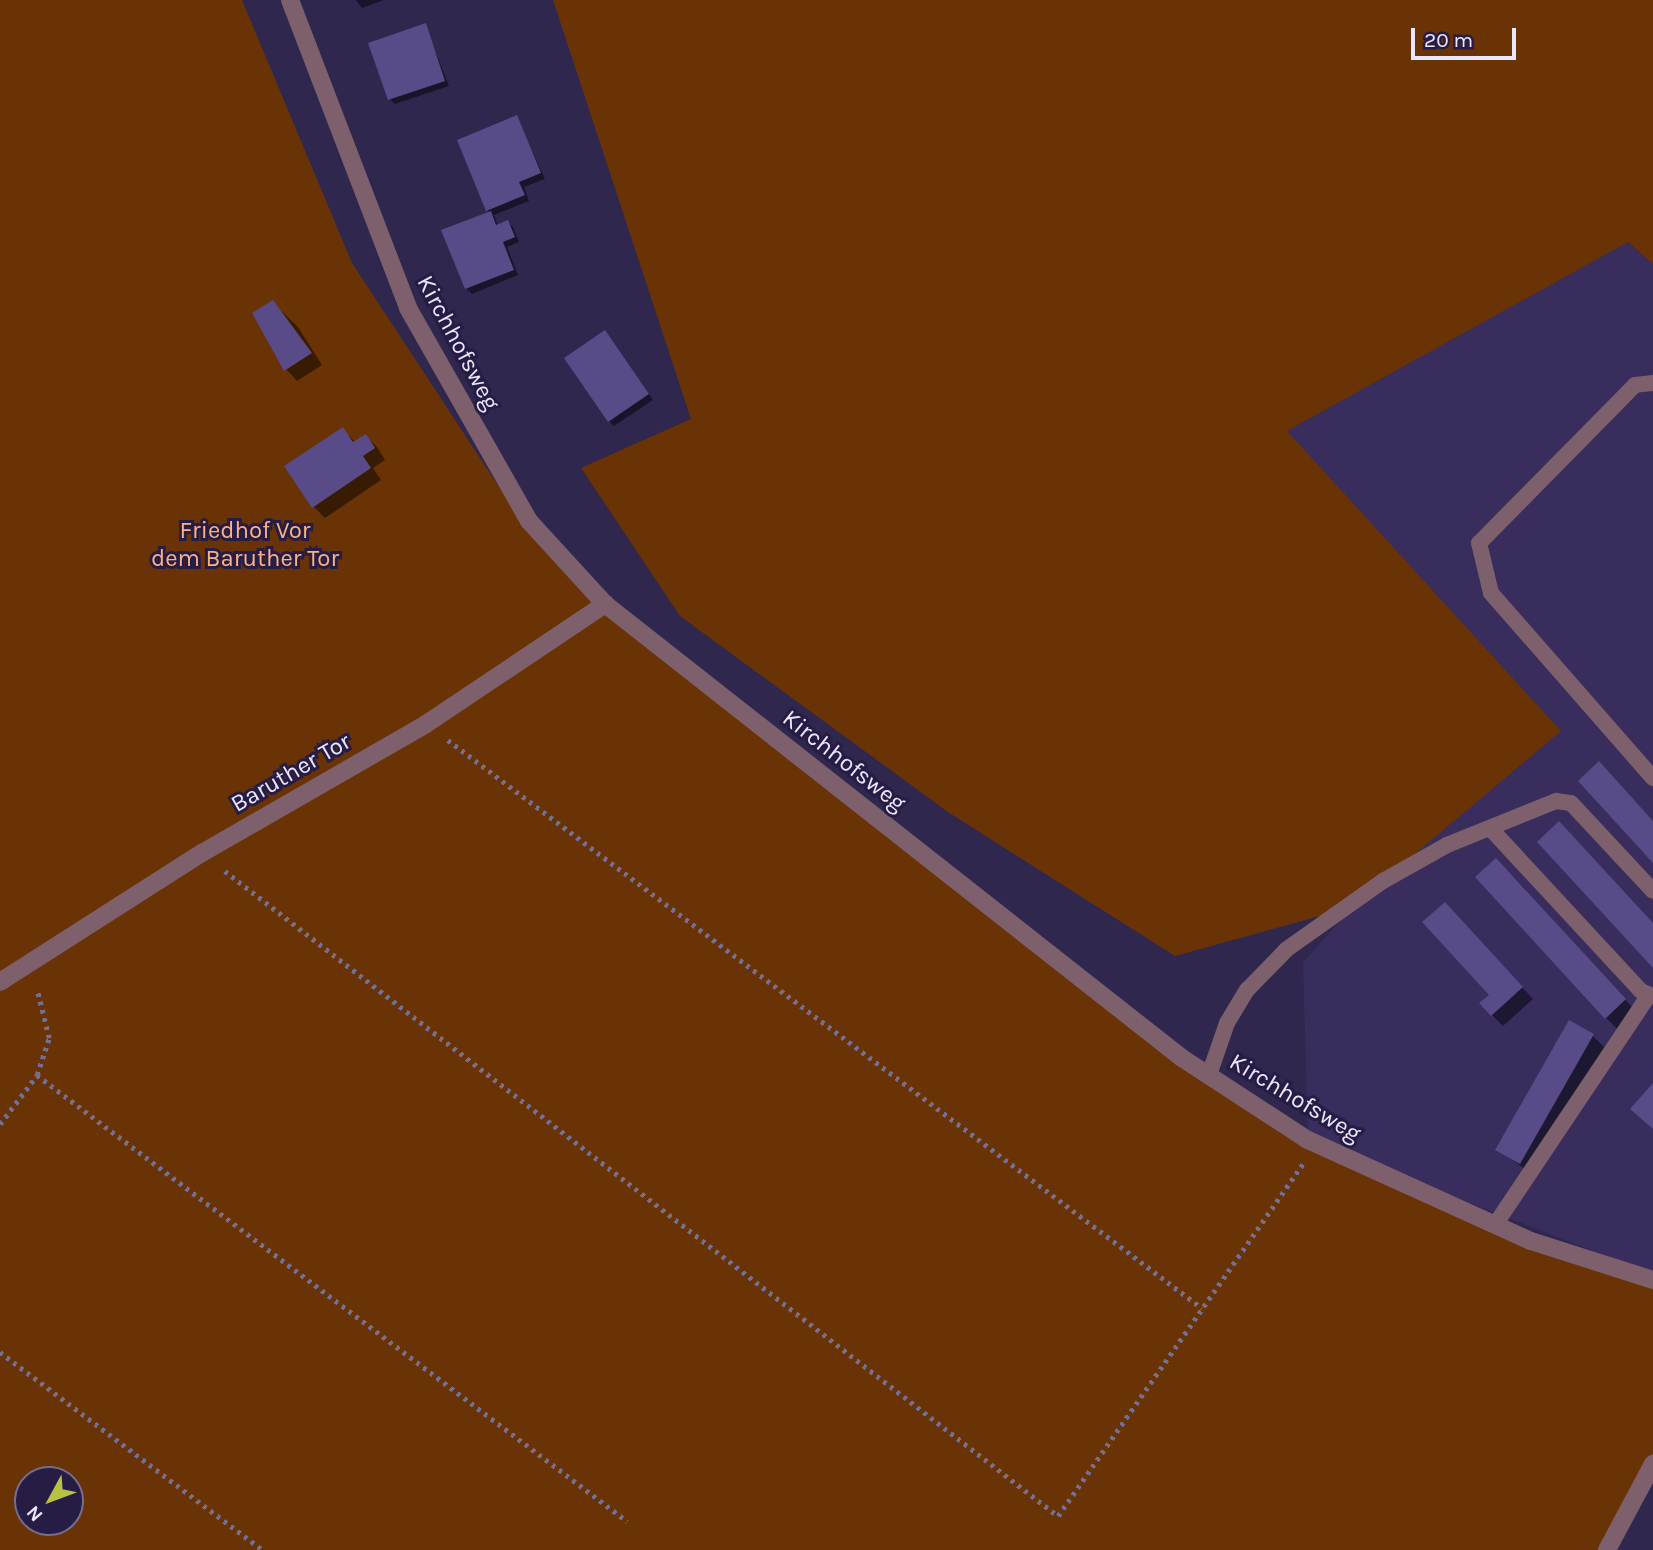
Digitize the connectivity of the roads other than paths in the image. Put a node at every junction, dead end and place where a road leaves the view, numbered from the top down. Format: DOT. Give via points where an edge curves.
graph roads {
  1 [pos="290,0"];
  2 [pos="1653,383"];
  3 [pos="605,604"];
  4 [pos="1653,778"];
  5 [pos="1490,828"];
  6 [pos="1653,891"];
  7 [pos="0,982"];
  8 [pos="1651,996"];
  9 [pos="1209,1075"];
  10 [pos="1495,1225"];
  11 [pos="1653,1280"];
  12 [pos="1653,1464"];
  13 [pos="1607,1550"];
  1 -- 3 [label="street, Kirchhofsweg" via="408,308 528,521"];
  2 -- 4 [label="lane" via="1635,385 1479,543 1491,593"];
  3 -- 7 [label="street, Baruther Tor" via="426,724 202,853"];
  3 -- 9 [label="street, Kirchhofsweg"];
  5 -- 6 [label="lane" via="1556,801 1571,803"];
  5 -- 8 [label="lane"];
  5 -- 9 [label="lane" via="1383,881 1287,949 1247,990 1227,1023"];
  8 -- 10 [label="lane"];
  9 -- 10 [label="street, Kirchhofsweg" via="1317,1146"];
  10 -- 11 [label="street, Kirchhofsweg"];
  12 -- 13 [label="street"];
}
